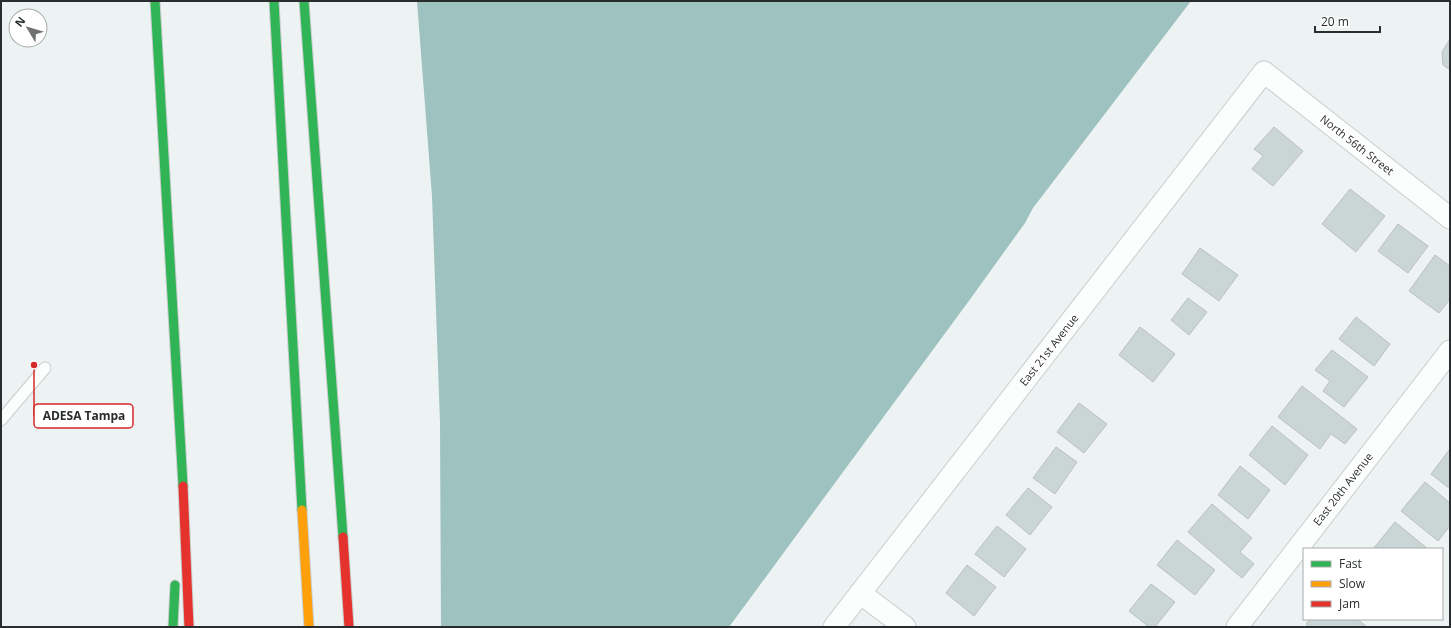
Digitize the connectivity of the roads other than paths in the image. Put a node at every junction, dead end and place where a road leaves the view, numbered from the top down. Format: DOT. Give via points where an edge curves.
graph roads {
  1 [pos="155,1"];
  2 [pos="274,1"];
  3 [pos="304,1"];
  4 [pos="1264,72"];
  5 [pos="1450,218"];
  6 [pos="1450,351"];
  7 [pos="45,368"];
  8 [pos="1,420"];
  9 [pos="180,420"];
  10 [pos="176,547"];
  11 [pos="175,579"];
  12 [pos="860,593"];
  13 [pos="173,627"];
  14 [pos="190,627"];
  15 [pos="309,627"];
  16 [pos="349,627"];
  17 [pos="834,627"];
  18 [pos="904,627"];
  19 [pos="1237,627"];
  1 -- 9 [label="highway"];
  2 -- 15 [label="highway"];
  3 -- 16 [label="highway"];
  4 -- 5 [label="street, North 56th Street"];
  4 -- 12 [label="street, East 21st Avenue"];
  6 -- 19 [label="street, East 20th Avenue"];
  7 -- 8 [label="lane"];
  9 -- 10 [label="highway"];
  9 -- 14 [label="highway"];
  11 -- 13 [label="highway"];
  12 -- 17 [label="street, East 21st Avenue"];
  12 -- 18 [label="street"];
}
